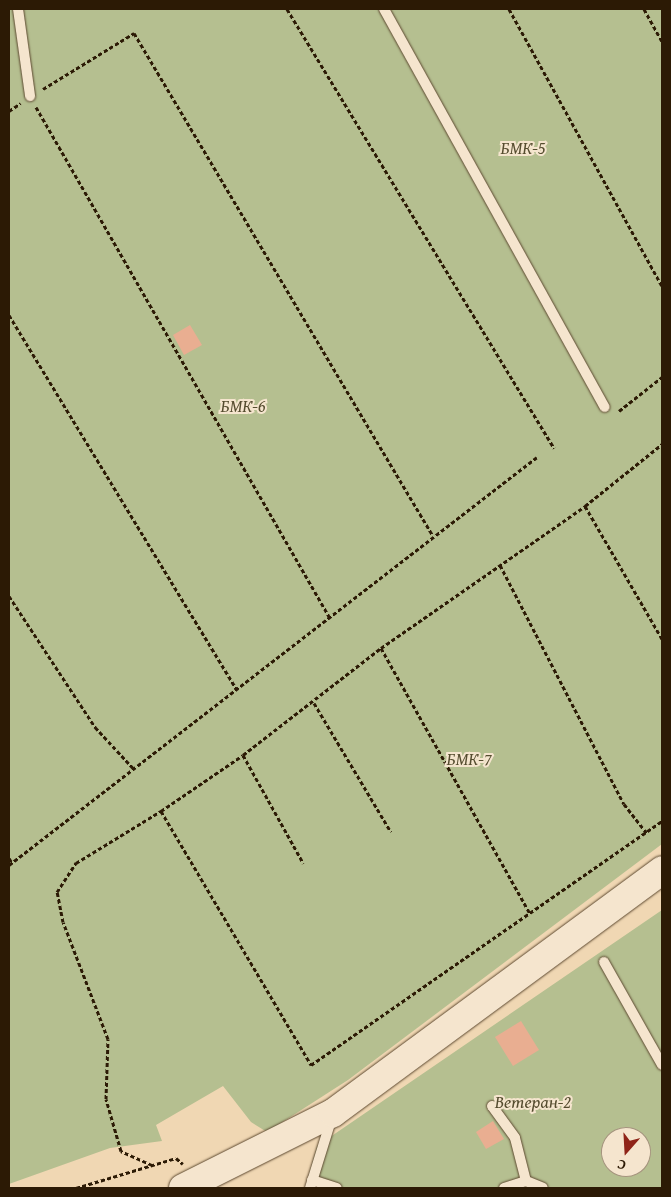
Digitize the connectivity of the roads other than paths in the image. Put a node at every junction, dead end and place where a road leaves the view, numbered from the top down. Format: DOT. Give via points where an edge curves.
graph roads {
  1 [pos="18,9"];
  2 [pos="384,9"];
  3 [pos="30,96"];
  4 [pos="605,407"];
  5 [pos="662,870"];
  6 [pos="604,962"];
  7 [pos="662,1066"];
  8 [pos="492,1106"];
  9 [pos="333,1113"];
  10 [pos="526,1181"];
  11 [pos="194,1184"];
  12 [pos="311,1184"];
  13 [pos="337,1188"];
  14 [pos="504,1188"];
  15 [pos="543,1188"];
  1 -- 3 [label="lane"];
  2 -- 4 [label="lane"];
  5 -- 9 [label="main road"];
  6 -- 7 [label="lane"];
  8 -- 10 [label="lane" via="515,1138"];
  9 -- 11 [label="main road"];
  9 -- 12 [label="lane"];
  10 -- 14 [label="lane"];
  10 -- 15 [label="lane"];
  12 -- 13 [label="lane"];
}
